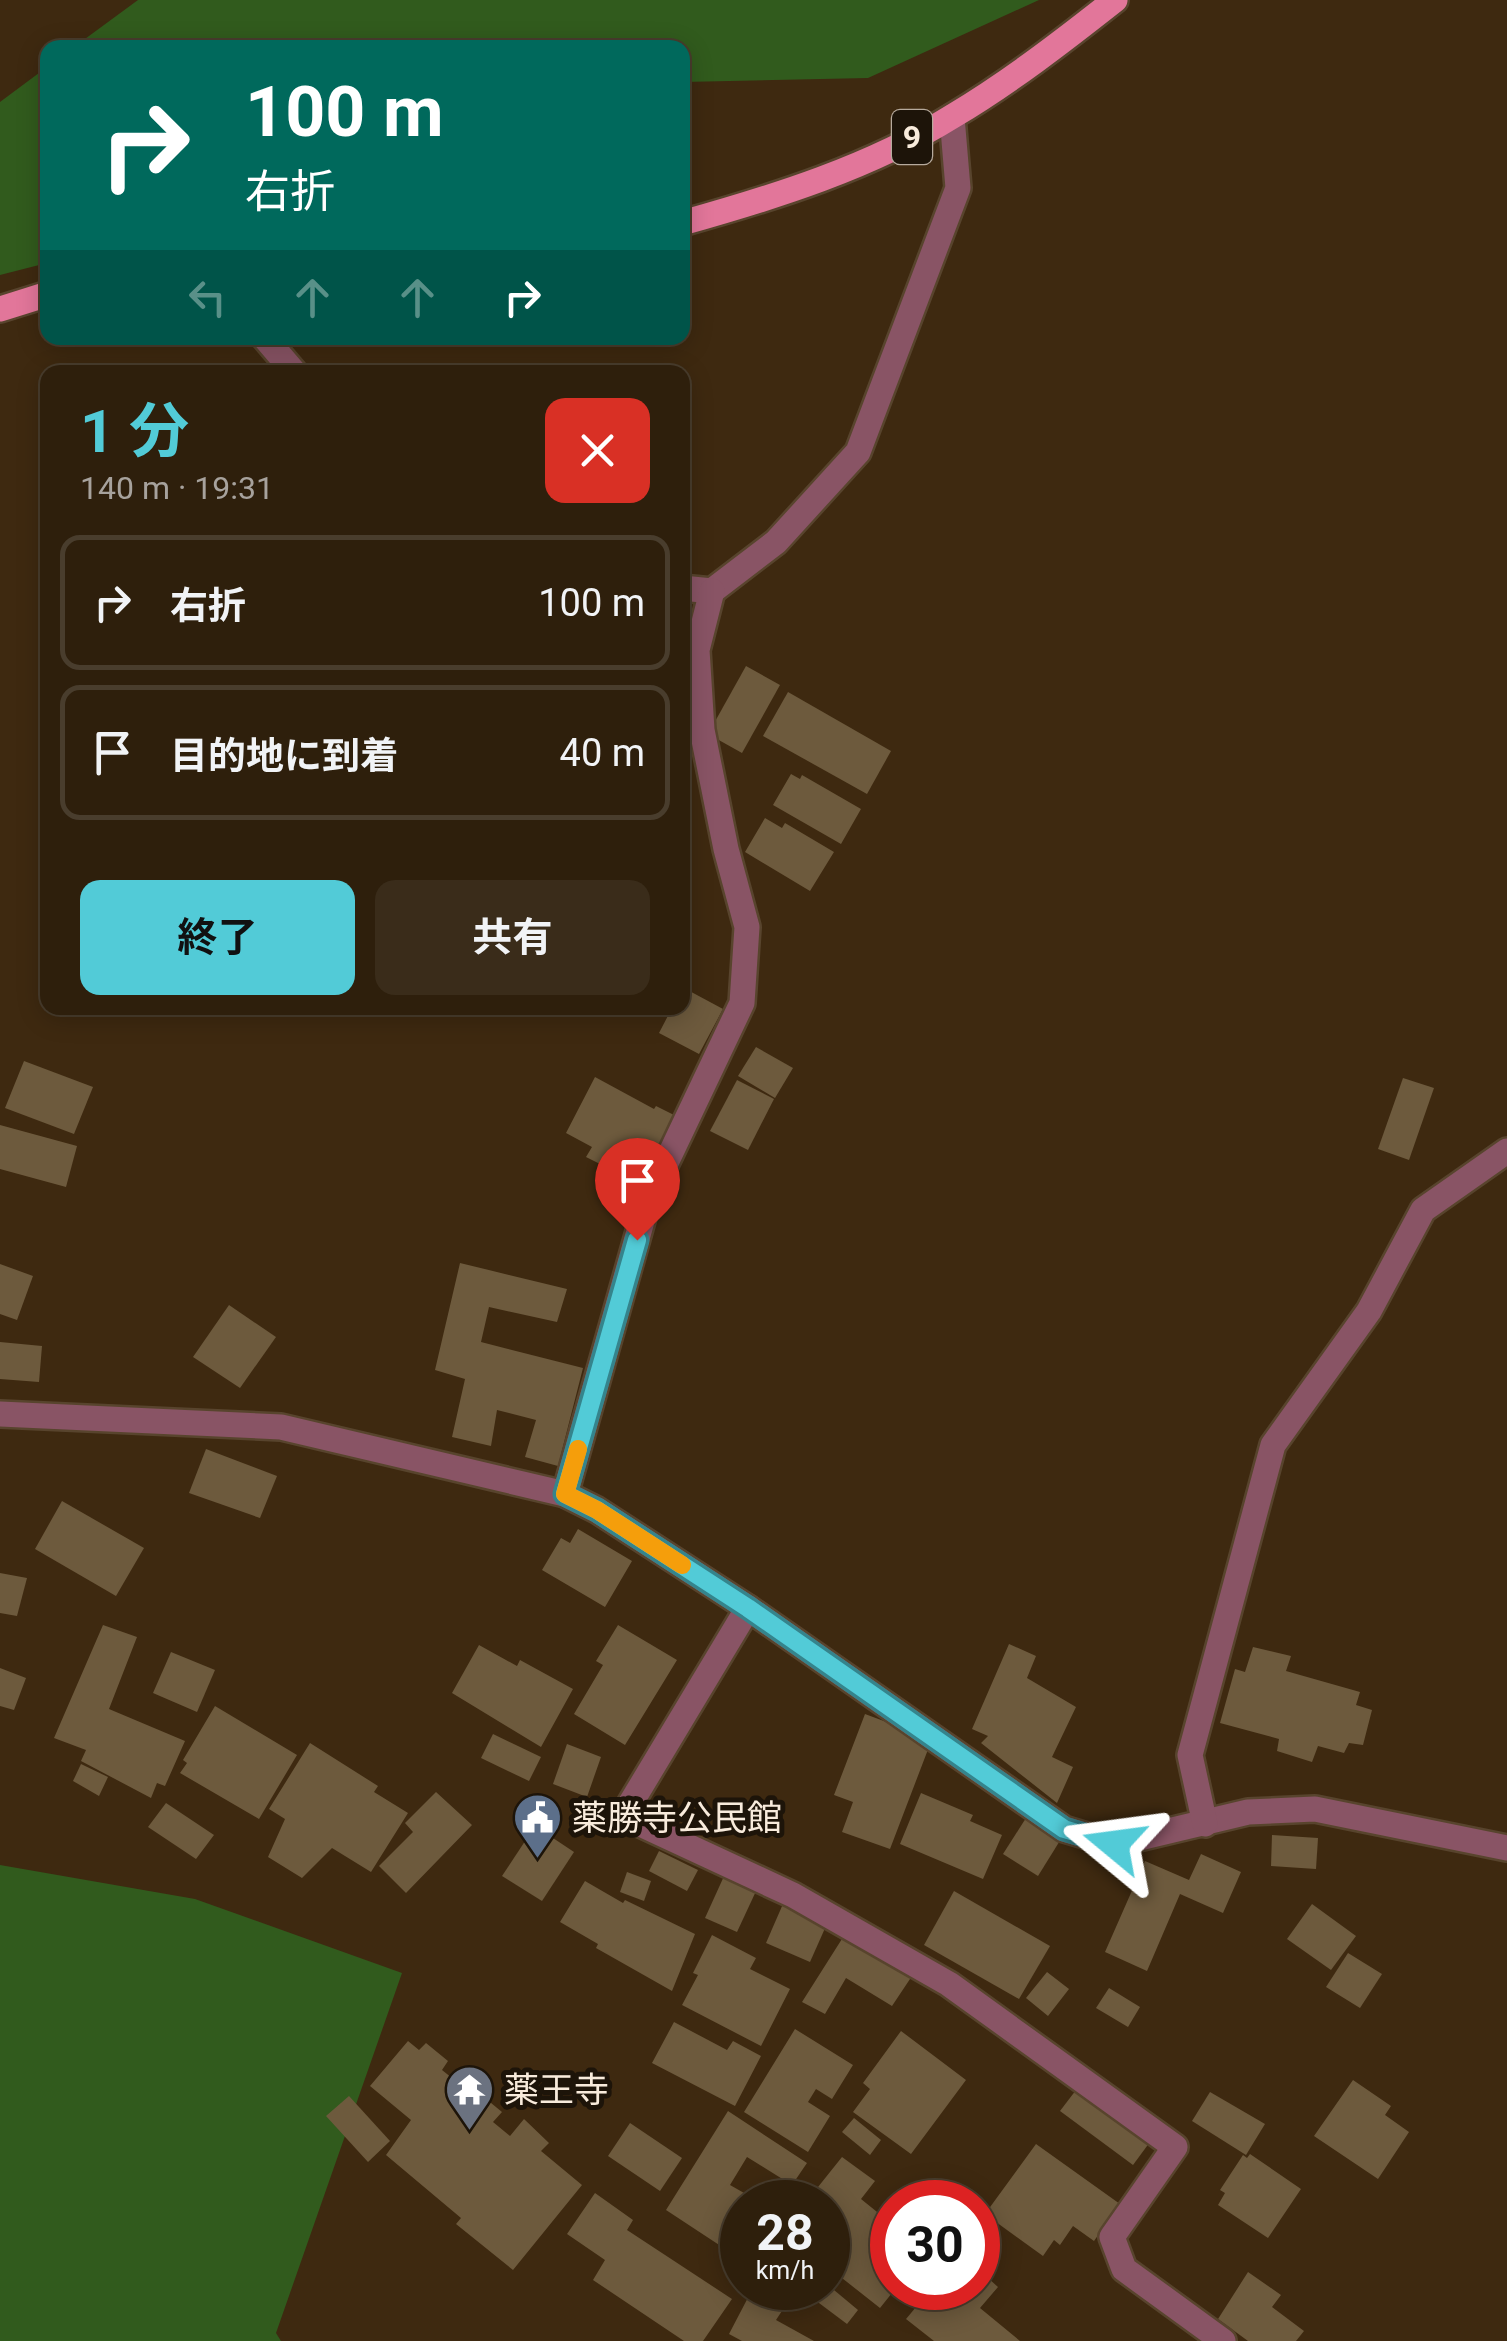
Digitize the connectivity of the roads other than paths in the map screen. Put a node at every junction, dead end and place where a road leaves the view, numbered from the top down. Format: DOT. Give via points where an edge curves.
graph roads {
  1 [pos="1116,0"];
  2 [pos="952,117"];
  3 [pos="690,221"];
  4 [pos="40,297"];
  5 [pos="0,310"];
  6 [pos="271,345"];
  7 [pos="288,365"];
  8 [pos="690,589"];
  9 [pos="712,591"];
  10 [pos="1507,1151"];
  11 [pos="0,1414"];
  12 [pos="565,1494"];
  13 [pos="748,1608"];
  14 [pos="1205,1824"];
  15 [pos="1507,1848"];
  16 [pos="1222,2341"];
  1 -- 2 [label="main road, 9"];
  2 -- 3 [label="main road, 9" via="842,170"];
  2 -- 9 [label="street" via="958,188 858,452 776,542"];
  4 -- 5 [label="main road"];
  6 -- 7 [label="street"];
  8 -- 9 [label="street"];
  9 -- 12 [label="street" via="697,650 702,730 746,928 742,1003 647,1203"];
  10 -- 14 [label="street" via="1423,1210 1369,1311 1273,1444 1190,1755"];
  11 -- 12 [label="street" via="282,1427"];
  12 -- 13 [label="street"];
  13 -- 14 [label="street" via="1064,1829 1114,1844"];
  13 -- 16 [label="street" via="622,1816 792,1894 949,1984 1175,2148 1112,2237 1124,2269"];
  14 -- 15 [label="street" via="1248,1812 1316,1809"];
}
